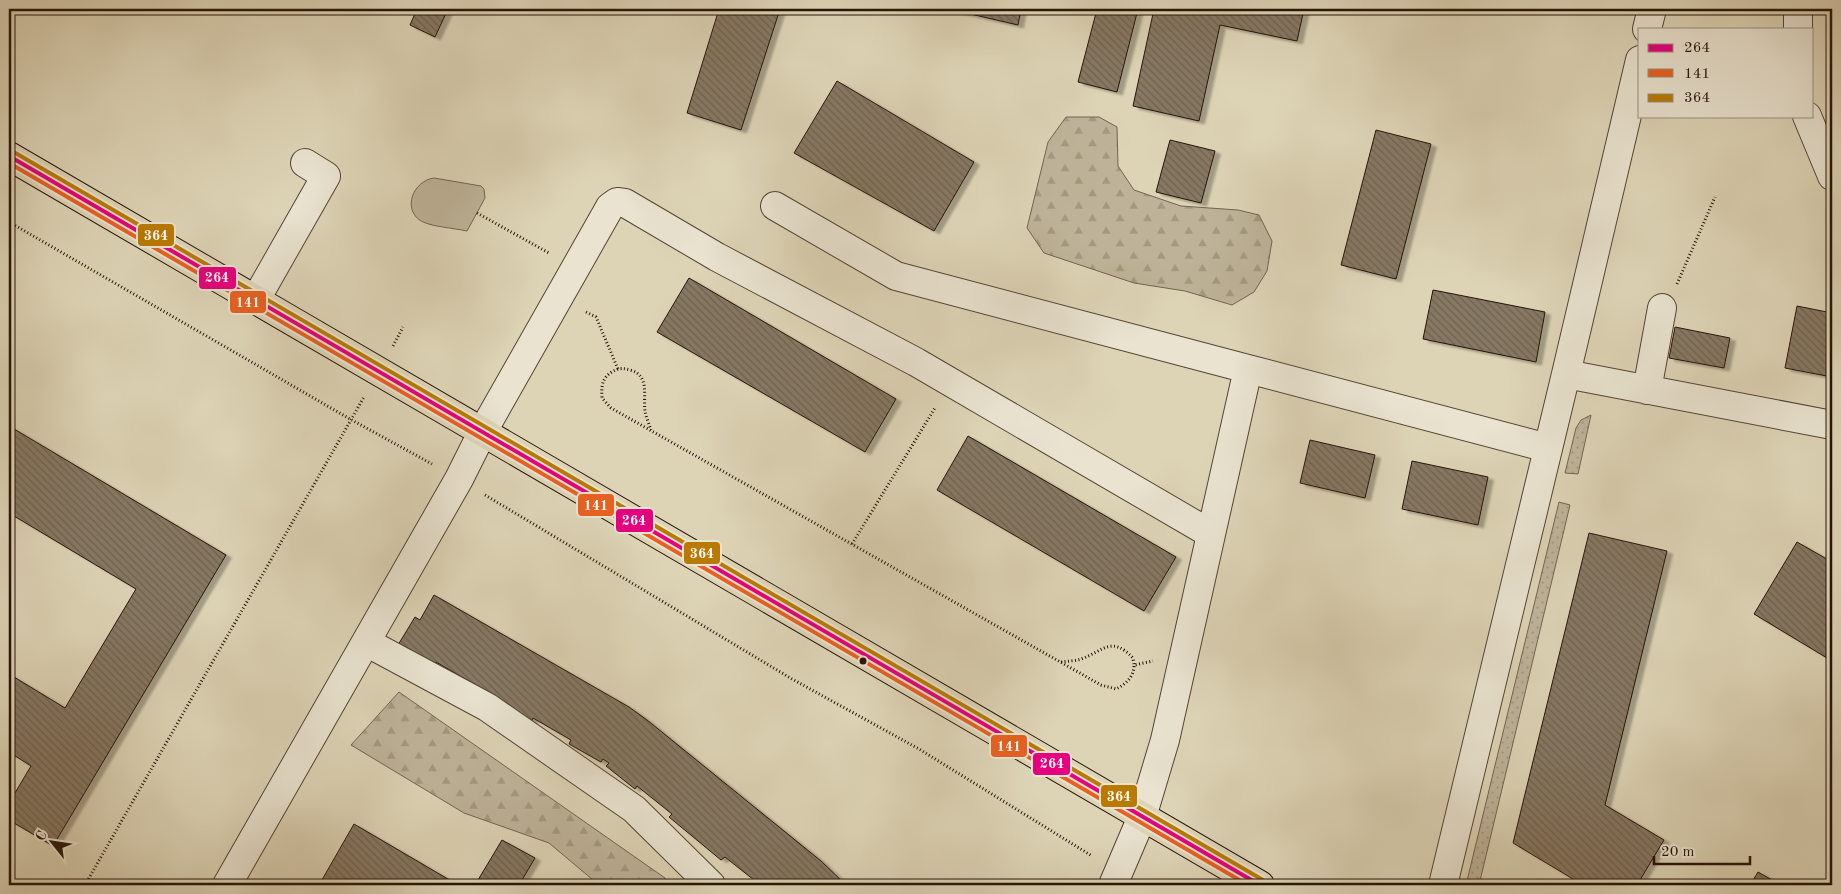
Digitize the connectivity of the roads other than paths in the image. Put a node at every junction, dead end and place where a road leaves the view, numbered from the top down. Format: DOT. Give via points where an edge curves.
graph roads {
  1 [pos="1652,9"];
  2 [pos="1798,9"];
  3 [pos="1647,28"];
  4 [pos="1798,28"];
  5 [pos="1638,68"];
  6 [pos="1808,118"];
  7 [pos="9,156"];
  8 [pos="305,163"];
  9 [pos="1832,176"];
  10 [pos="775,206"];
  11 [pos="256,299"];
  12 [pos="1662,308"];
  13 [pos="1248,370"];
  14 [pos="1566,374"];
  15 [pos="1647,390"];
  16 [pos="1832,425"];
  17 [pos="483,431"];
  18 [pos="1548,448"];
  19 [pos="1211,534"];
  20 [pos="366,642"];
  21 [pos="1142,817"];
  22 [pos="1115,879"];
  23 [pos="227,885"];
  24 [pos="711,885"];
  25 [pos="1260,885"];
  26 [pos="1443,885"];
  1 -- 3 [label="lane"];
  2 -- 4 [label="lane"];
  5 -- 14 [label="lane"];
  6 -- 9 [label="lane"];
  7 -- 11 [label="main road"];
  8 -- 11 [label="lane" via="326,176"];
  10 -- 13 [label="lane" via="896,276"];
  11 -- 17 [label="main road"];
  12 -- 15 [label="lane"];
  13 -- 18 [label="lane"];
  13 -- 19 [label="lane"];
  14 -- 15 [label="lane"];
  14 -- 18 [label="lane"];
  15 -- 16 [label="lane"];
  17 -- 19 [label="lane" via="610,207 617,202 907,357"];
  17 -- 20 [label="lane"];
  17 -- 21 [label="main road"];
  18 -- 26 [label="lane"];
  19 -- 21 [label="lane" via="1165,740"];
  20 -- 23 [label="lane"];
  20 -- 24 [label="lane" via="487,707 634,809"];
  21 -- 22 [label="lane"];
  21 -- 25 [label="main road"];
}
